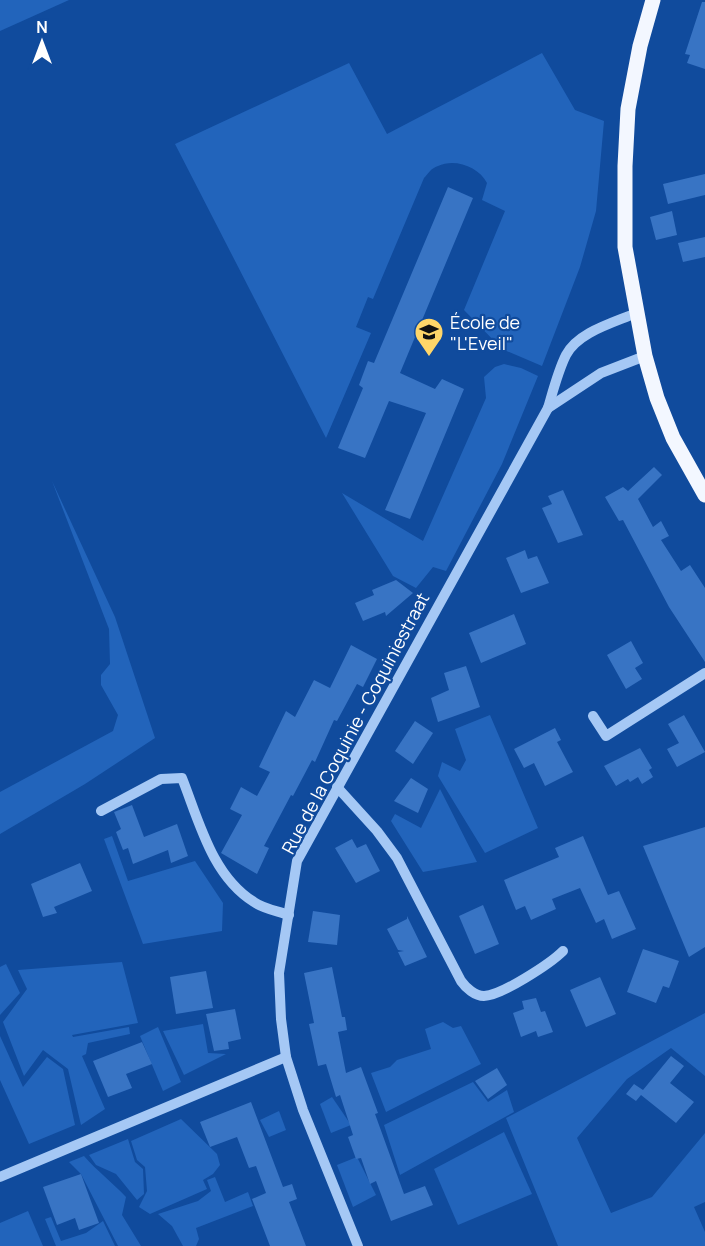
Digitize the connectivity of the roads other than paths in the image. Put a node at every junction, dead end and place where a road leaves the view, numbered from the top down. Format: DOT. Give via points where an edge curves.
graph roads {
  1 [pos="653,0"];
  2 [pos="636,313"];
  3 [pos="645,357"];
  4 [pos="548,408"];
  5 [pos="705,495"];
  6 [pos="705,673"];
  7 [pos="593,716"];
  8 [pos="337,787"];
  9 [pos="101,811"];
  10 [pos="289,915"];
  11 [pos="563,951"];
  12 [pos="286,1057"];
  13 [pos="0,1177"];
  14 [pos="358,1246"];
  1 -- 2 [label="main road" via="628,109 625,247"];
  2 -- 3 [label="main road"];
  2 -- 4 [label="street, Rue de la Coquinie - Coquiniestraat" via="588,334 573,345"];
  3 -- 4 [label="street, Rue de la Coquinie - Coquiniestraat" via="601,373"];
  3 -- 5 [label="main road" via="673,438"];
  4 -- 8 [label="street, Rue de la Coquinie - Coquiniestraat"];
  6 -- 7 [label="street" via="606,736"];
  8 -- 10 [label="street, Rue de la Coquinie - Coquiniestraat" via="297,861"];
  8 -- 11 [label="street" via="397,858 468,990 483,996 497,993 553,961"];
  9 -- 10 [label="street" via="161,779 182,778 213,856 233,886 255,903"];
  10 -- 12 [label="street, Rue de la Coquinie - Coquiniestraat" via="279,973"];
  12 -- 13 [label="street"];
  12 -- 14 [label="street, Rue de la Coquinie - Coquiniestraat"];
}
